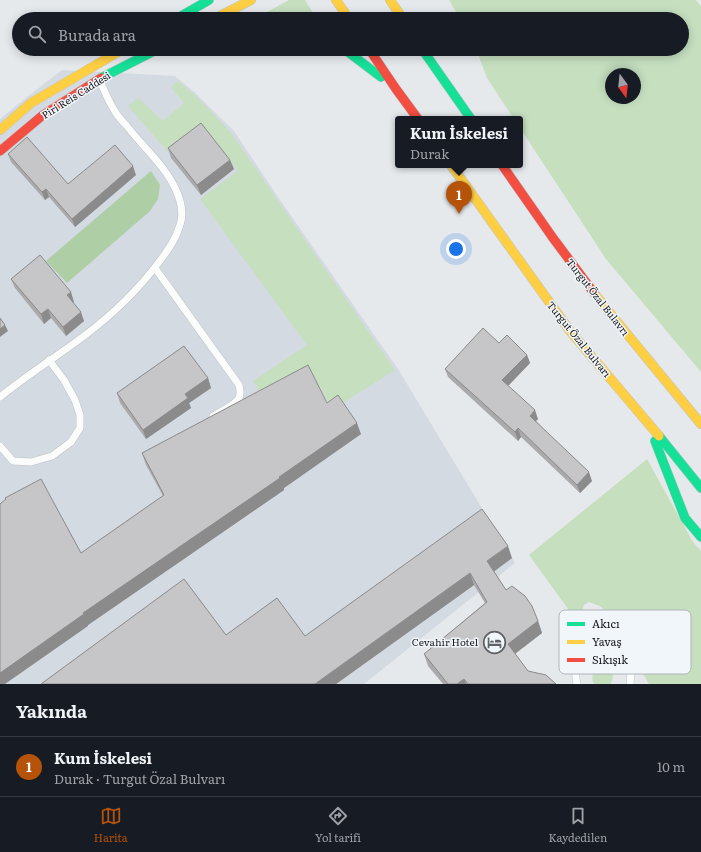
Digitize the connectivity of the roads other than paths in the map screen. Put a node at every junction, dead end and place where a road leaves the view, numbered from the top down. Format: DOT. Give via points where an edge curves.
graph roads {
  1 [pos="193,0"];
  2 [pos="209,0"];
  3 [pos="251,0"];
  4 [pos="336,0"];
  5 [pos="390,0"];
  6 [pos="182,12"];
  7 [pos="188,12"];
  8 [pos="228,12"];
  9 [pos="344,12"];
  10 [pos="398,12"];
  11 [pos="112,56"];
  12 [pos="144,56"];
  13 [pos="353,56"];
  14 [pos="375,56"];
  15 [pos="427,56"];
  16 [pos="99,79"];
  17 [pos="396,89"];
  18 [pos="416,116"];
  19 [pos="468,116"];
  20 [pos="0,130"];
  21 [pos="0,151"];
  22 [pos="453,168"];
  23 [pos="504,168"];
  24 [pos="155,268"];
  25 [pos="50,360"];
  26 [pos="0,396"];
  27 [pos="205,420"];
  28 [pos="647,421"];
  29 [pos="701,424"];
  30 [pos="0,446"];
  31 [pos="701,488"];
  32 [pos="701,537"];
  33 [pos="576,674"];
  34 [pos="631,674"];
  35 [pos="577,684"];
  36 [pos="630,684"];
  1 -- 6 [label="main road"];
  2 -- 7 [label="main road"];
  3 -- 8 [label="main road"];
  4 -- 9 [label="main road"];
  5 -- 10 [label="main road"];
  11 -- 20 [label="main road, Piri Reis Caddesi" via="31,103"];
  12 -- 16 [label="main road, Piri Reis Caddesi"];
  13 -- 17 [label="main road"];
  14 -- 17 [label="main road"];
  15 -- 19 [label="main road"];
  16 -- 21 [label="main road, Piri Reis Caddesi" via="43,115"];
  16 -- 24 [label="lane" via="112,108 164,170 181,202 181,224 173,243"];
  17 -- 18 [label="main road"];
  22 -- 28 [label="main road, Turgut Özal Bulvarı" via="570,331"];
  23 -- 29 [label="main road, Turgut Özal Bulavrı" via="609,312"];
  24 -- 25 [label="lane" via="110,315"];
  24 -- 27 [label="lane" via="240,385 239,398"];
  25 -- 26 [label="lane"];
  25 -- 30 [label="lane" via="75,400 80,414 80,428 71,442 52,456 31,462 13,461"];
  28 -- 31 [label="main road, Turgut Özal Bulvarı"];
  28 -- 32 [label="main road" via="685,518"];
  33 -- 35 [label="lane"];
  34 -- 36 [label="lane"];
}
